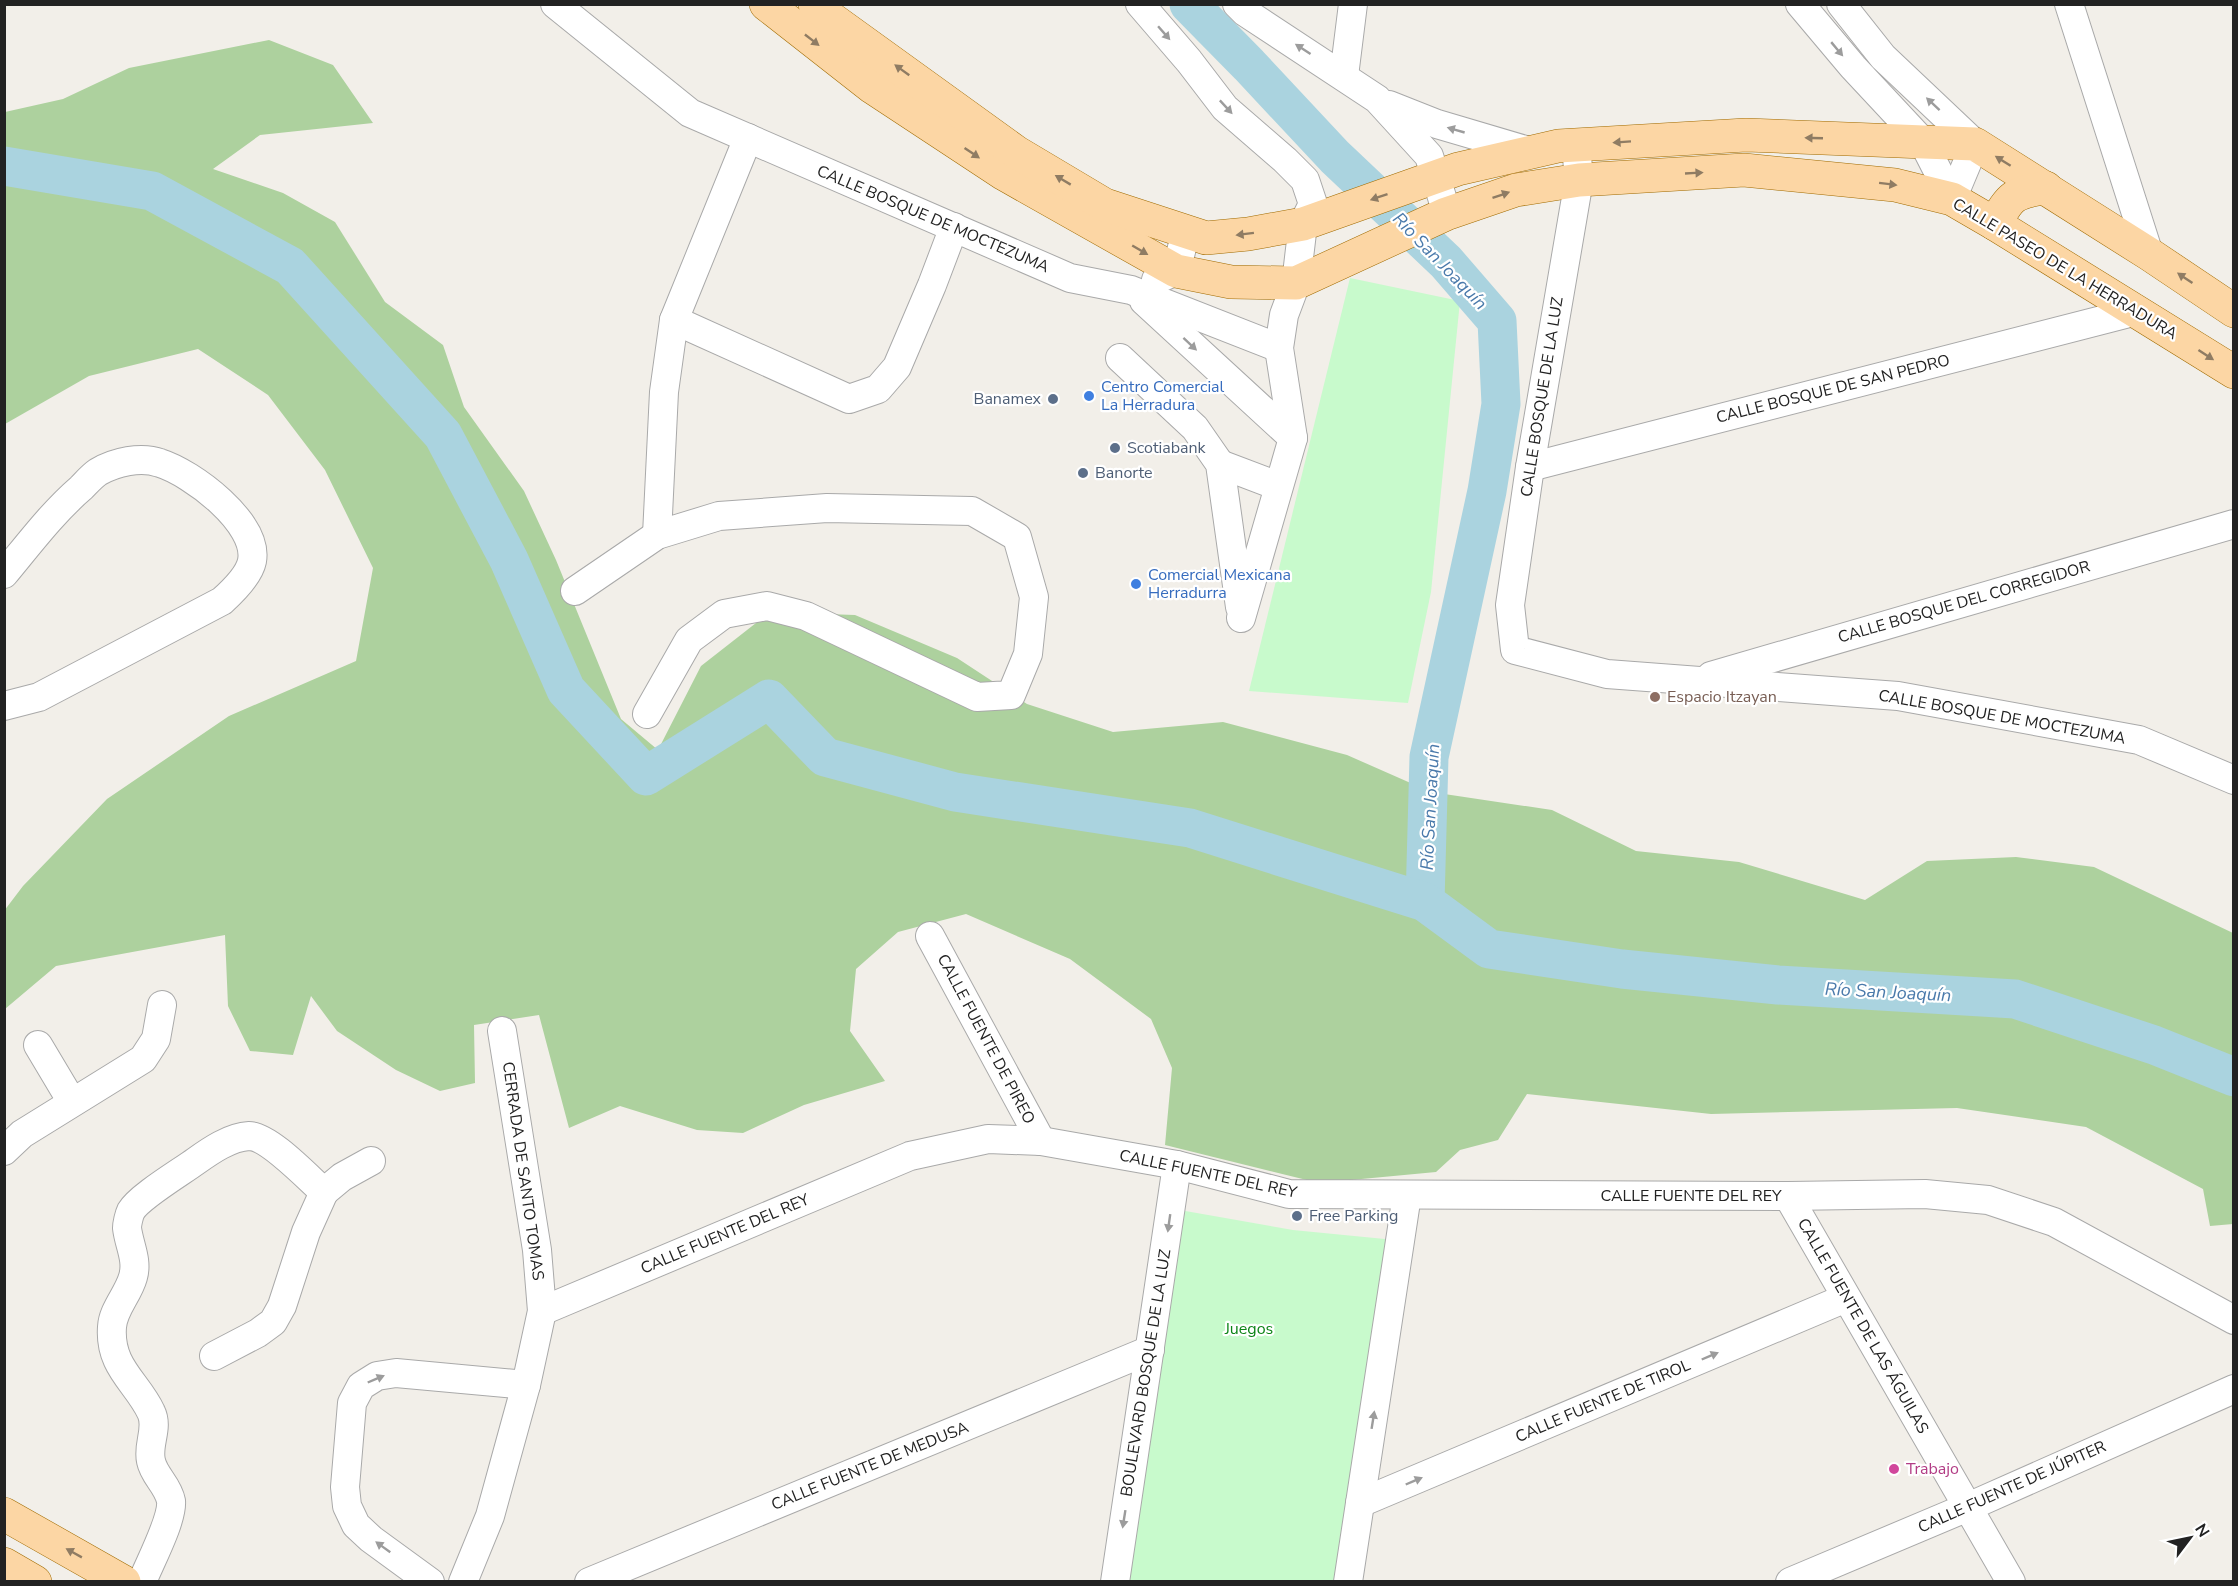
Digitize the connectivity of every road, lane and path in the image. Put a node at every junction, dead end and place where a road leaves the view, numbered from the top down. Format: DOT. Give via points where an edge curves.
graph roads {
  1 [pos="555,4"];
  2 [pos="766,4"];
  3 [pos="815,4"];
  4 [pos="1140,4"];
  5 [pos="1237,4"];
  6 [pos="1353,4"];
  7 [pos="1800,4"];
  8 [pos="1841,4"];
  9 [pos="2069,4"];
  10 [pos="1344,76"];
  11 [pos="1377,99"];
  12 [pos="748,138"];
  13 [pos="1923,142"];
  14 [pos="1975,144"];
  15 [pos="1576,145"];
  16 [pos="1532,152"];
  17 [pos="1435,178"];
  18 [pos="1579,180"];
  19 [pos="2046,188"];
  20 [pos="1952,200"];
  21 [pos="1446,213"];
  22 [pos="1304,224"];
  23 [pos="1995,224"];
  24 [pos="954,227"];
  25 [pos="1186,232"];
  26 [pos="2149,254"];
  27 [pos="1176,271"];
  28 [pos="1296,283"];
  29 [pos="1131,290"];
  30 [pos="2137,311"];
  31 [pos="2234,311"];
  32 [pos="674,320"];
  33 [pos="1279,348"];
  34 [pos="1120,358"];
  35 [pos="2234,372"];
  36 [pos="1293,438"];
  37 [pos="1220,464"];
  38 [pos="1530,467"];
  39 [pos="1278,486"];
  40 [pos="2234,524"];
  41 [pos="657,535"];
  42 [pos="4,574"];
  43 [pos="575,591"];
  44 [pos="1515,650"];
  45 [pos="1694,681"];
  46 [pos="4,706"];
  47 [pos="647,714"];
  48 [pos="2233,779"];
  49 [pos="930,936"];
  50 [pos="162,1005"];
  51 [pos="502,1031"];
  52 [pos="38,1045"];
  53 [pos="72,1102"];
  54 [pos="1041,1141"];
  55 [pos="4,1150"];
  56 [pos="371,1161"];
  57 [pos="1177,1165"];
  58 [pos="324,1192"];
  59 [pos="1407,1195"];
  60 [pos="1788,1196"];
  61 [pos="1846,1298"];
  62 [pos="542,1311"];
  63 [pos="2234,1320"];
  64 [pos="1150,1350"];
  65 [pos="214,1356"];
  66 [pos="526,1385"];
  67 [pos="2234,1389"];
  68 [pos="1360,1503"];
  69 [pos="1968,1507"];
  70 [pos="4,1514"];
  71 [pos="4,1564"];
  72 [pos="35,1581"];
  73 [pos="124,1581"];
  74 [pos="142,1581"];
  75 [pos="430,1581"];
  76 [pos="463,1581"];
  77 [pos="588,1581"];
  78 [pos="1115,1581"];
  79 [pos="1348,1581"];
  80 [pos="1790,1581"];
  81 [pos="2011,1581"];
  1 -- 12 [label="street, CALLE BOSQUE DE MOCTEZUMA" via="690,113"];
  2 -- 27 [label="main road, CALLE PASEO DE LA HERRADURA, one-way" via="873,87 1004,174"];
  25 -- 3 [label="main road, one-way" via="1105,205 1016,152"];
  4 -- 22 [label="street, one-way" via="1225,108 1305,180 1314,204"];
  10 -- 5 [label="street, one-way"];
  6 -- 10 [label="street"];
  7 -- 13 [label="street, one-way" via="1853,68"];
  14 -- 8 [label="street, one-way" via="1883,57"];
  9 -- 26 [label="street"];
  10 -- 11 [label="street"];
  16 -- 11 [label="street, one-way" via="1407,114"];
  11 -- 17 [label="street" via="1423,147"];
  12 -- 24 [label="street, CALLE BOSQUE DE MOCTEZUMA"];
  12 -- 32 [label="street"];
  13 -- 14 [label="main road"];
  13 -- 15 [label="main road, one-way" via="1746,135"];
  13 -- 20 [label="street"];
  19 -- 14 [label="main road, one-way"];
  14 -- 20 [label="street"];
  15 -- 16 [label="main road"];
  15 -- 18 [label="street, CALLE BOSQUE DE LA LUZ"];
  16 -- 17 [label="main road"];
  17 -- 21 [label="street"];
  17 -- 22 [label="main road, one-way"];
  18 -- 20 [label="main road, CALLE PASEO DE LA HERRADURA, one-way" via="1743,170 1895,185"];
  21 -- 18 [label="main road, CALLE PASEO DE LA HERRADURA, one-way" via="1516,190"];
  18 -- 38 [label="street, CALLE BOSQUE DE LA LUZ"];
  19 -- 23 [label="main road" via="2018,194 2008,201"];
  19 -- 26 [label="main road"];
  20 -- 23 [label="main road, CALLE PASEO DE LA HERRADURA"];
  21 -- 28 [label="main road, CALLE PASEO DE LA HERRADURA"];
  22 -- 25 [label="main road, one-way" via="1206,238"];
  22 -- 28 [label="street"];
  23 -- 30 [label="main road, CALLE PASEO DE LA HERRADURA"];
  24 -- 29 [label="street, CALLE BOSQUE DE MOCTEZUMA" via="1070,278"];
  24 -- 32 [label="street" via="897,367 878,389 849,399"];
  25 -- 27 [label="street"];
  31 -- 26 [label="main road, one-way"];
  27 -- 28 [label="main road, CALLE PASEO DE LA HERRADURA" via="1231,282"];
  27 -- 29 [label="street"];
  28 -- 33 [label="street" via="1284,315"];
  29 -- 33 [label="street, CALLE BOSQUE DE MOCTEZUMA"];
  29 -- 36 [label="street, one-way"];
  30 -- 35 [label="main road, CALLE PASEO DE LA HERRADURA, one-way"];
  30 -- 38 [label="street, CALLE BOSQUE DE SAN PEDRO"];
  32 -- 41 [label="street" via="664,392"];
  33 -- 36 [label="street"];
  34 -- 37 [label="street" via="1195,429"];
  36 -- 39 [label="street"];
  37 -- 39 [label="street"];
  37 -- 39 [label="street" via="1241,618"];
  38 -- 44 [label="street, CALLE BOSQUE DE LA LUZ" via="1510,604"];
  40 -- 45 [label="street, CALLE BOSQUE DEL CORREGIDOR"];
  41 -- 43 [label="street"];
  41 -- 47 [label="street" via="719,516 827,508 972,511 1017,537 1034,597 1028,654 1011,695 977,697 806,616 767,606 724,614 689,640"];
  42 -- 46 [label="street" via="75,492 98,472 128,461 159,462 188,476 233,513 249,535 252,561 239,585 222,601 39,697"];
  44 -- 45 [label="street, CALLE BOSQUE DE MOCTEZUMA" via="1607,674"];
  45 -- 48 [label="street, CALLE BOSQUE DE MOCTEZUMA" via="1898,696 2139,740"];
  49 -- 54 [label="street, CALLE FUENTE DE PIREO"];
  50 -- 53 [label="street" via="156,1039 142,1059"];
  51 -- 62 [label="street, CERRADA DE SANTO TOMAS" via="537,1251"];
  52 -- 53 [label="street"];
  53 -- 55 [label="street" via="21,1134"];
  54 -- 57 [label="street, CALLE FUENTE DEL REY"];
  54 -- 62 [label="street, CALLE FUENTE DEL REY" via="988,1139 910,1156"];
  56 -- 58 [label="street"];
  57 -- 59 [label="street, CALLE FUENTE DEL REY" via="1289,1194"];
  57 -- 64 [label="street, BOULEVARD BOSQUE DE LA LUZ, one-way"];
  58 -- 65 [label="street" via="273,1322"];
  58 -- 74 [label="street" via="267,1142 250,1136 209,1152 131,1210 127,1227 134,1256 133,1277 114,1319 115,1353 152,1414 155,1430 151,1462 171,1501 171,1516"];
  59 -- 60 [label="street, CALLE FUENTE DEL REY"];
  68 -- 59 [label="street, one-way"];
  60 -- 61 [label="street, CALLE FUENTE DE LAS ÁGUILAS"];
  60 -- 63 [label="street, CALLE FUENTE DEL REY" via="1925,1194 1988,1200 2055,1222"];
  68 -- 61 [label="street, CALLE FUENTE DE TIROL, one-way"];
  61 -- 69 [label="street, CALLE FUENTE DE LAS ÁGUILAS"];
  62 -- 66 [label="street"];
  64 -- 77 [label="street, CALLE FUENTE DE MEDUSA"];
  64 -- 78 [label="street, BOULEVARD BOSQUE DE LA LUZ, one-way"];
  75 -- 66 [label="street, one-way" via="371,1539 356,1525 347,1506 352,1403 362,1386 377,1376 396,1373"];
  66 -- 76 [label="street" via="490,1516"];
  67 -- 69 [label="street, CALLE FUENTE DE JÚPITER"];
  68 -- 79 [label="street"];
  69 -- 80 [label="street, CALLE FUENTE DE JÚPITER"];
  69 -- 81 [label="street, CALLE FUENTE DE LAS ÁGUILAS"];
  73 -- 70 [label="main road, one-way"];
  71 -- 72 [label="main road"];
}
